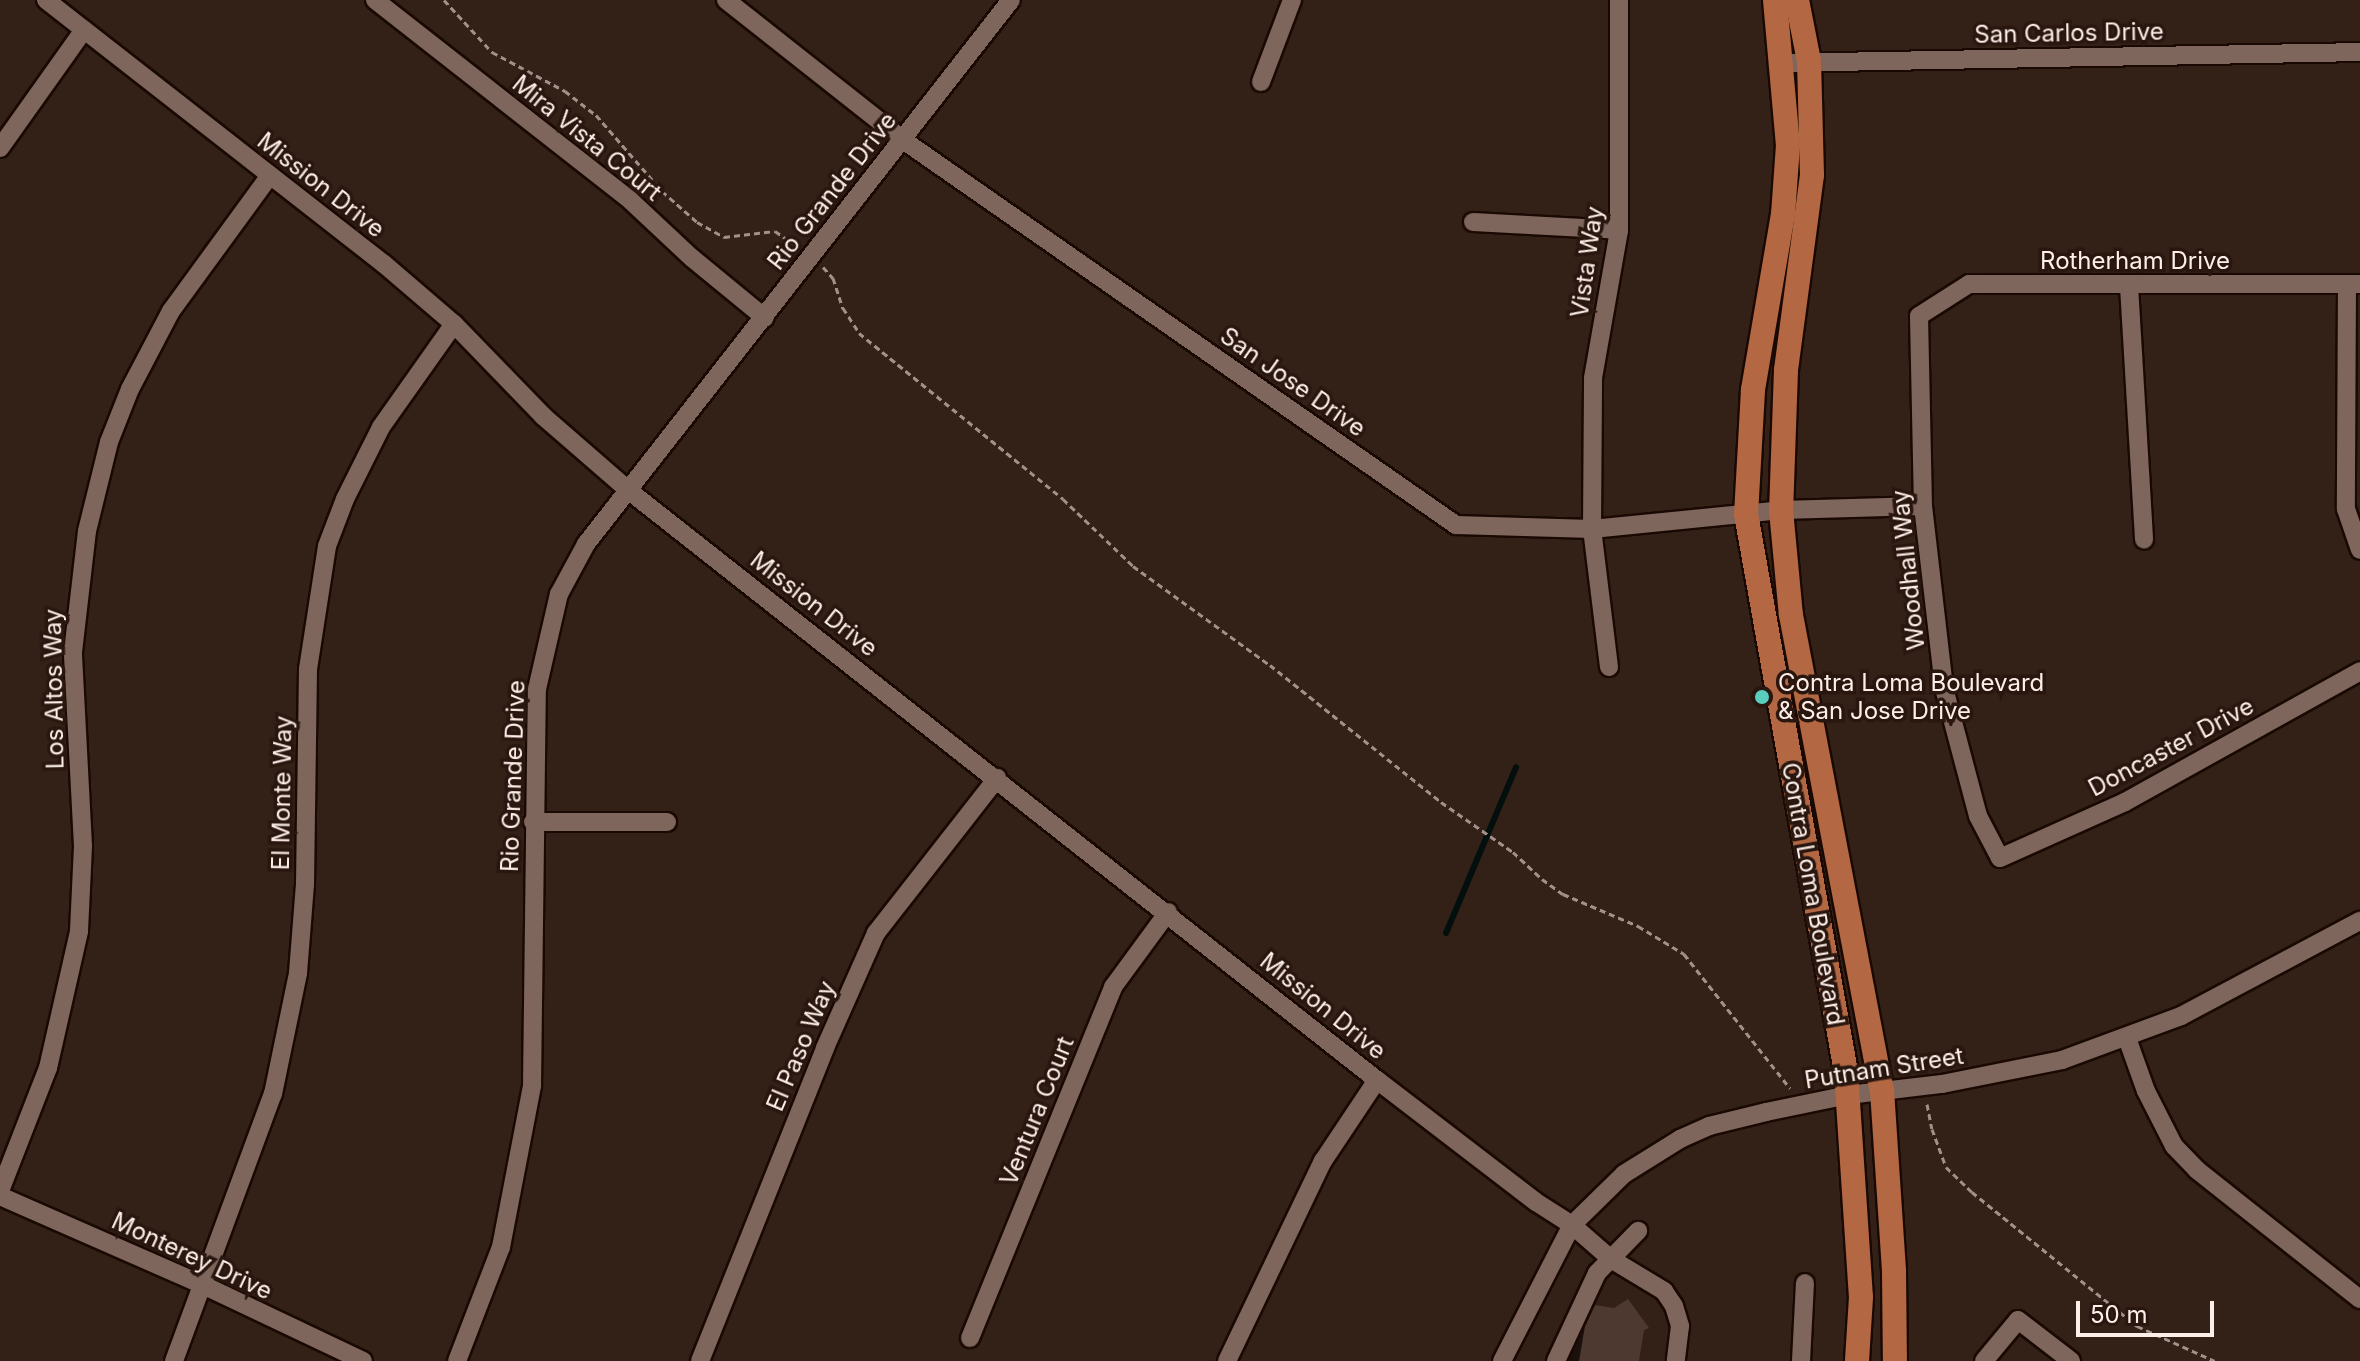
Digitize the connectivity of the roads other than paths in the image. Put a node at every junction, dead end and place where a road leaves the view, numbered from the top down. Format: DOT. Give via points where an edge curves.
graph roads {
  1 [pos="46,0"];
  2 [pos="375,0"];
  3 [pos="726,0"];
  4 [pos="1011,0"];
  5 [pos="1292,0"];
  6 [pos="1619,0"];
  7 [pos="1775,0"];
  8 [pos="1797,0"];
  9 [pos="84,30"];
  10 [pos="2360,52"];
  11 [pos="1809,61"];
  12 [pos="1779,63"];
  13 [pos="1261,82"];
  14 [pos="903,140"];
  15 [pos="0,148"];
  16 [pos="270,175"];
  17 [pos="1473,222"];
  18 [pos="1619,230"];
  19 [pos="2353,284"];
  20 [pos="2129,286"];
  21 [pos="1919,316"];
  22 [pos="765,318"];
  23 [pos="454,324"];
  24 [pos="628,490"];
  25 [pos="1923,506"];
  26 [pos="1781,510"];
  27 [pos="1746,514"];
  28 [pos="1592,529"];
  29 [pos="2144,540"];
  30 [pos="2360,550"];
  31 [pos="1609,667"];
  32 [pos="2360,671"];
  33 [pos="997,778"];
  34 [pos="533,822"];
  35 [pos="667,822"];
  36 [pos="2000,858"];
  37 [pos="1168,912"];
  38 [pos="2360,921"];
  39 [pos="2127,1038"];
  40 [pos="1377,1080"];
  41 [pos="1882,1090"];
  42 [pos="1848,1095"];
  43 [pos="0,1193"];
  44 [pos="1572,1225"];
  45 [pos="1638,1231"];
  46 [pos="1611,1259"];
  47 [pos="1805,1283"];
  48 [pos="203,1285"];
  49 [pos="2360,1299"];
  50 [pos="970,1338"];
  51 [pos="174,1361"];
  52 [pos="363,1361"];
  53 [pos="457,1361"];
  54 [pos="700,1361"];
  55 [pos="1227,1361"];
  56 [pos="1502,1361"];
  57 [pos="1556,1361"];
  58 [pos="1676,1361"];
  59 [pos="1801,1361"];
  60 [pos="1857,1361"];
  61 [pos="1895,1361"];
  62 [pos="1984,1361"];
  63 [pos="2071,1361"];
  1 -- 9 [label="street, Mission Drive"];
  2 -- 22 [label="street, Mira Vista Court" via="631,201"];
  3 -- 14 [label="street, San Jose Drive"];
  4 -- 14 [label="street, Rio Grande Drive"];
  5 -- 13 [label="street"];
  6 -- 18 [label="street, Vista Way"];
  7 -- 12 [label="main road, Contra Loma Boulevard"];
  8 -- 11 [label="main road, Contra Loma Boulevard"];
  9 -- 15 [label="street"];
  9 -- 16 [label="street, Mission Drive"];
  10 -- 11 [label="street, San Carlos Drive"];
  11 -- 12 [label="street, San Carlos Drive"];
  11 -- 26 [label="main road, Contra Loma Boulevard" via="1812,175 1786,370"];
  12 -- 27 [label="main road, Contra Loma Boulevard" via="1788,145 1783,214 1753,390"];
  14 -- 22 [label="street, Rio Grande Drive"];
  14 -- 28 [label="street, San Jose Drive" via="1456,525"];
  16 -- 23 [label="street, Mission Drive"];
  16 -- 43 [label="street, Los Altos Way" via="171,311 130,389 105,456 85,546 73,652 83,846 79,931 48,1068"];
  17 -- 18 [label="street"];
  18 -- 28 [label="street, Vista Way" via="1593,378"];
  19 -- 20 [label="street, Rotherham Drive"];
  19 -- 30 [label="street" via="2346,509"];
  20 -- 21 [label="street, Rotherham Drive" via="1969,284"];
  20 -- 29 [label="street"];
  21 -- 25 [label="street, Woodhall Way"];
  22 -- 24 [label="street, Rio Grande Drive"];
  23 -- 24 [label="street, Mission Drive" via="543,416"];
  23 -- 48 [label="street, El Monte Way" via="381,427 327,546 308,669 305,884 298,973 273,1094"];
  24 -- 33 [label="street, Mission Drive"];
  24 -- 34 [label="street, Rio Grande Drive" via="586,544 559,594 537,689"];
  25 -- 26 [label="street, San Jose Drive"];
  25 -- 36 [label="street, Woodhall Way" via="1944,688 1978,816"];
  26 -- 27 [label="street, San Jose Drive"];
  26 -- 41 [label="main road, Contra Loma Boulevard" via="1791,615"];
  27 -- 28 [label="street, San Jose Drive"];
  27 -- 42 [label="main road, Contra Loma Boulevard"];
  28 -- 31 [label="street, Vista Way"];
  32 -- 36 [label="street, Doncaster Drive" via="2125,802"];
  33 -- 37 [label="street, Mission Drive"];
  33 -- 54 [label="street, El Paso Way" via="876,933"];
  34 -- 35 [label="street"];
  34 -- 53 [label="street, Rio Grande Drive" via="532,1086 501,1247"];
  37 -- 40 [label="street, Mission Drive"];
  37 -- 50 [label="street, Ventura Court" via="1113,987"];
  38 -- 39 [label="street, Putnam Street" via="2258,978"];
  39 -- 41 [label="street, Putnam Street" via="2062,1060"];
  39 -- 49 [label="street" via="2174,1146"];
  40 -- 44 [label="street, Mission Drive"];
  40 -- 55 [label="street" via="1323,1161"];
  41 -- 42 [label="street, Putnam Street"];
  41 -- 61 [label="main road, Contra Loma Boulevard"];
  42 -- 44 [label="street, Putnam Street" via="1735,1118 1680,1139 1624,1174"];
  42 -- 60 [label="main road, Contra Loma Boulevard" via="1861,1297"];
  43 -- 48 [label="street, Monterey Drive"];
  44 -- 46 [label="street, Mission Drive"];
  44 -- 56 [label="street, Putnam Street"];
  45 -- 46 [label="street"];
  46 -- 57 [label="street" via="1597,1273"];
  46 -- 58 [label="street, Mission Drive" via="1664,1291 1674,1306 1680,1326"];
  47 -- 59 [label="street"];
  48 -- 51 [label="street, El Monte Way"];
  48 -- 52 [label="street, Monterey Drive"];
  62 -- 63 [label="street" via="2018,1320"];
}
